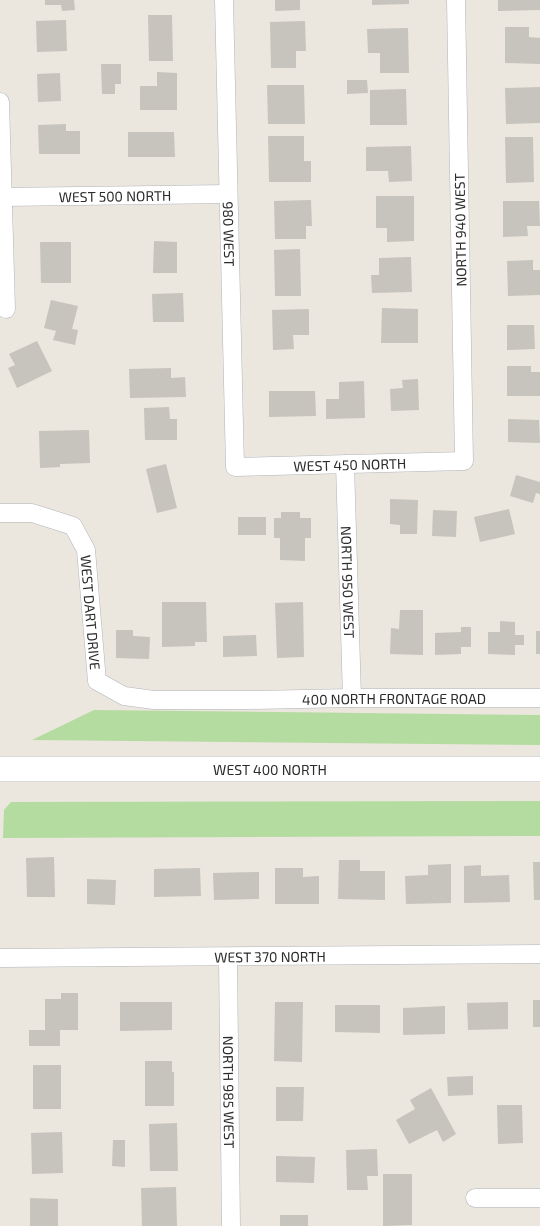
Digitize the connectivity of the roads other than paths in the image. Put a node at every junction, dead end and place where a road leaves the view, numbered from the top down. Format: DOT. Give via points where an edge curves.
graph roads {
  1 [pos="224,0"];
  2 [pos="456,0"];
  3 [pos="0,102"];
  4 [pos="228,194"];
  5 [pos="3,197"];
  6 [pos="6,309"];
  7 [pos="464,461"];
  8 [pos="345,464"];
  9 [pos="235,467"];
  10 [pos="0,513"];
  11 [pos="352,698"];
  12 [pos="540,698"];
  13 [pos="249,700"];
  14 [pos="0,769"];
  15 [pos="540,769"];
  16 [pos="540,954"];
  17 [pos="228,957"];
  18 [pos="0,958"];
  19 [pos="474,1198"];
  20 [pos="540,1198"];
  21 [pos="231,1226"];
  1 -- 4 [label="street, 980 WEST"];
  2 -- 7 [label="street, NORTH 940 WEST"];
  3 -- 5 [label="street"];
  4 -- 5 [label="street, WEST 500 NORTH"];
  4 -- 9 [label="street, 980 WEST"];
  5 -- 6 [label="street"];
  7 -- 8 [label="street, WEST 450 NORTH"];
  8 -- 9 [label="street, WEST 450 NORTH"];
  8 -- 11 [label="street, NORTH 950 WEST"];
  10 -- 13 [label="street, WEST DART DRIVE" via="32,513 73,526 86,550 97,681 124,696 154,700"];
  11 -- 12 [label="street, 400 NORTH FRONTAGE ROAD"];
  11 -- 13 [label="street, 400 NORTH FRONTAGE ROAD"];
  14 -- 15 [label="main road, WEST 400 NORTH"];
  16 -- 17 [label="street, WEST 370 NORTH"];
  17 -- 18 [label="street, WEST 370 NORTH"];
  17 -- 21 [label="street, NORTH 985 WEST"];
  19 -- 20 [label="street"];
}
